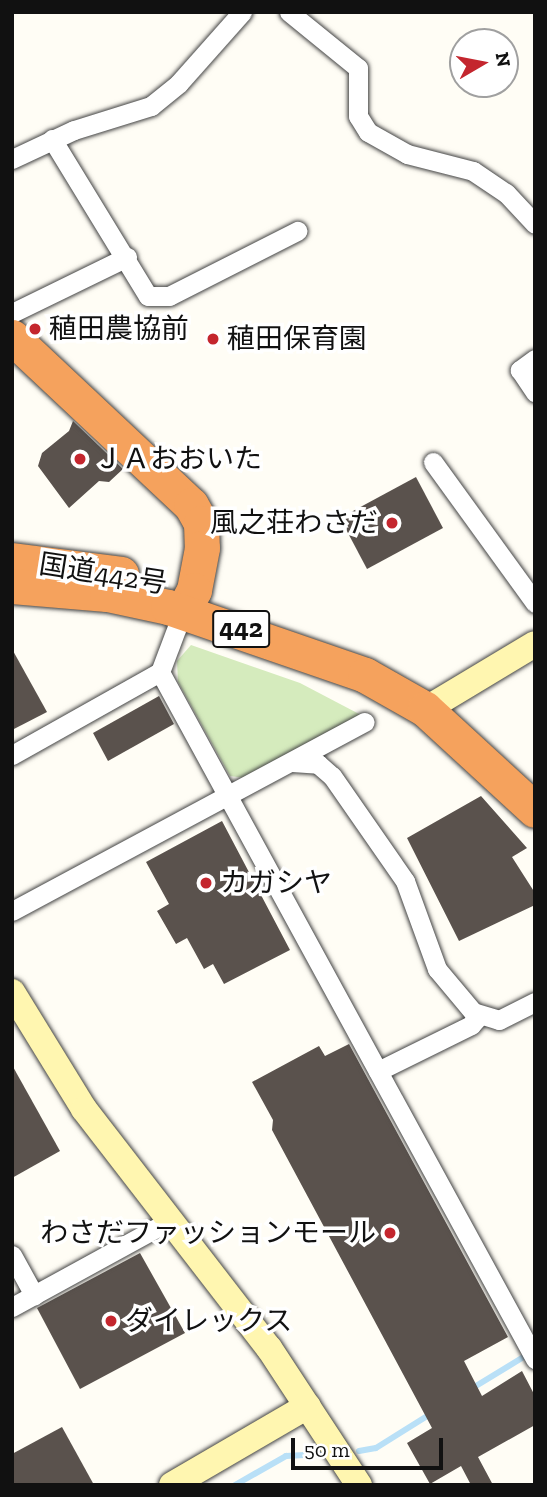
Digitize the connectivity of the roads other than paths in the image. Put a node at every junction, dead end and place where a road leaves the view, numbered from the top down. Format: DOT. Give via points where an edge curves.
graph roads {
  1 [pos="242,12"];
  2 [pos="289,12"];
  3 [pos="52,139"];
  4 [pos="12,159"];
  5 [pos="535,224"];
  6 [pos="298,231"];
  7 [pos="127,257"];
  8 [pos="12,313"];
  9 [pos="12,337"];
  10 [pos="535,359"];
  11 [pos="535,392"];
  12 [pos="433,462"];
  13 [pos="12,560"];
  14 [pos="12,586"];
  15 [pos="188,601"];
  16 [pos="535,603"];
  17 [pos="535,644"];
  18 [pos="160,673"];
  19 [pos="440,719"];
  20 [pos="365,722"];
  21 [pos="12,755"];
  22 [pos="290,762"];
  23 [pos="227,795"];
  24 [pos="535,810"];
  25 [pos="12,911"];
  26 [pos="12,992"];
  27 [pos="535,1002"];
  28 [pos="479,1016"];
  29 [pos="378,1071"];
  30 [pos="169,1221"];
  31 [pos="12,1255"];
  32 [pos="34,1294"];
  33 [pos="12,1307"];
  34 [pos="535,1359"];
  35 [pos="308,1406"];
  36 [pos="172,1485"];
  37 [pos="359,1485"];
  1 -- 3 [label="street" via="179,83 151,106"];
  2 -- 5 [label="street" via="358,68 358,116 368,132 407,154 473,172 506,193"];
  3 -- 4 [label="street"];
  3 -- 7 [label="street"];
  6 -- 7 [label="street" via="162,298 144,292"];
  7 -- 8 [label="street"];
  9 -- 15 [label="highway, 国道442号 / 442" via="191,505 203,536"];
  10 -- 11 [label="street" via="520,370"];
  12 -- 16 [label="street"];
  13 -- 15 [label="highway, 国道442号 / 442" via="111,572"];
  14 -- 15 [label="highway, 国道442号 / 442"];
  15 -- 18 [label="street"];
  15 -- 19 [label="highway, 国道442号 / 442" via="365,675"];
  17 -- 19 [label="street"];
  18 -- 21 [label="street"];
  18 -- 23 [label="street"];
  19 -- 24 [label="highway, 国道442号 / 442"];
  20 -- 22 [label="street"];
  22 -- 23 [label="street"];
  22 -- 28 [label="street" via="318,764 332,776 405,881 437,969"];
  23 -- 25 [label="street"];
  23 -- 29 [label="street"];
  26 -- 30 [label="street" via="84,1109"];
  27 -- 28 [label="street" via="499,1020"];
  28 -- 29 [label="street" via="471,1025"];
  29 -- 34 [label="street"];
  30 -- 32 [label="street"];
  30 -- 35 [label="street" via="269,1348"];
  31 -- 32 [label="street"];
  32 -- 33 [label="street"];
  35 -- 36 [label="street"];
  35 -- 37 [label="street"];
}
